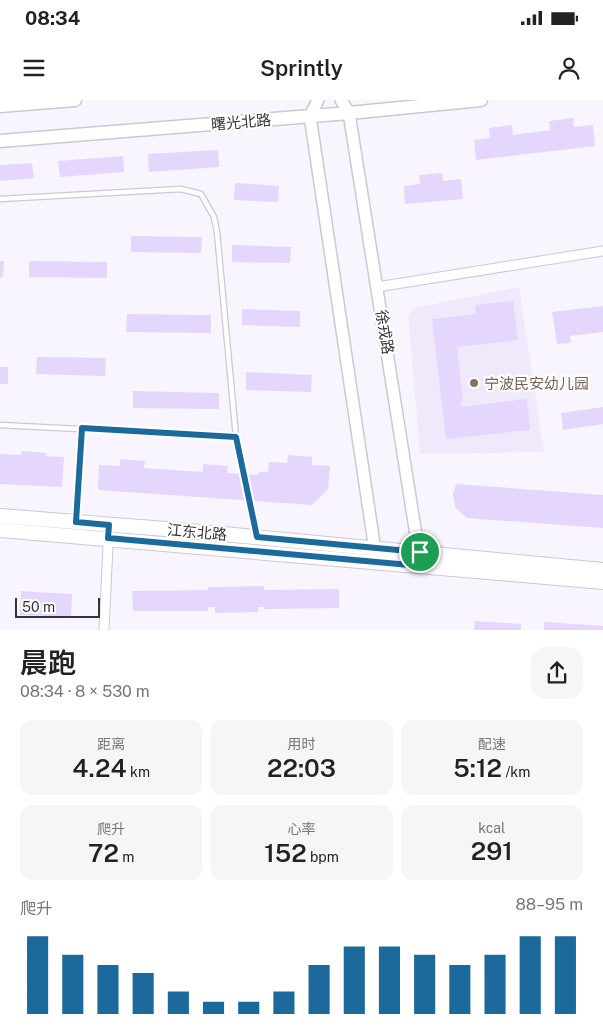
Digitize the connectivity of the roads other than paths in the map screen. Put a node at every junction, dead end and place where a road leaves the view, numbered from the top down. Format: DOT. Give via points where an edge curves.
graph roads {
  1 [pos="74,100"];
  2 [pos="318,100"];
  3 [pos="341,100"];
  4 [pos="481,100"];
  5 [pos="0,106"];
  6 [pos="349,113"];
  7 [pos="310,116"];
  8 [pos="0,141"];
  9 [pos="0,199"];
  10 [pos="603,251"];
  11 [pos="378,287"];
  12 [pos="0,425"];
  13 [pos="82,428"];
  14 [pos="236,437"];
  15 [pos="0,516"];
  16 [pos="76,522"];
  17 [pos="0,530"];
  18 [pos="109,532"];
  19 [pos="257,537"];
  20 [pos="375,549"];
  21 [pos="420,559"];
  22 [pos="377,564"];
  23 [pos="603,570"];
  24 [pos="603,582"];
  25 [pos="104,630"];
  1 -- 5 [label="main road"];
  2 -- 7 [label="street"];
  3 -- 6 [label="street, 徐戎路"];
  4 -- 6 [label="main road, 曙光北路"];
  6 -- 7 [label="main road, 曙光北路"];
  6 -- 11 [label="street, 徐戎路"];
  7 -- 8 [label="main road, 曙光北路"];
  7 -- 20 [label="street"];
  9 -- 14 [label="lane" via="180,189 201,194 214,217 217,232"];
  10 -- 11 [label="street"];
  11 -- 21 [label="street, 徐戎路"];
  12 -- 13 [label="lane"];
  13 -- 14 [label="lane"];
  13 -- 16 [label="lane"];
  14 -- 19 [label="lane"];
  15 -- 16 [label="main road, 江东北路"];
  16 -- 18 [label="main road, 江东北路"];
  17 -- 18 [label="main road, 江东北路"];
  18 -- 19 [label="main road, 江东北路"];
  18 -- 22 [label="main road, 江东北路"];
  18 -- 25 [label="street"];
  19 -- 20 [label="main road, 江东北路"];
  20 -- 21 [label="main road, 江东北路"];
  20 -- 22 [label="street"];
  21 -- 22 [label="main road, 江东北路"];
  21 -- 23 [label="main road, 江东北路"];
  21 -- 24 [label="main road, 江东北路"];
}
